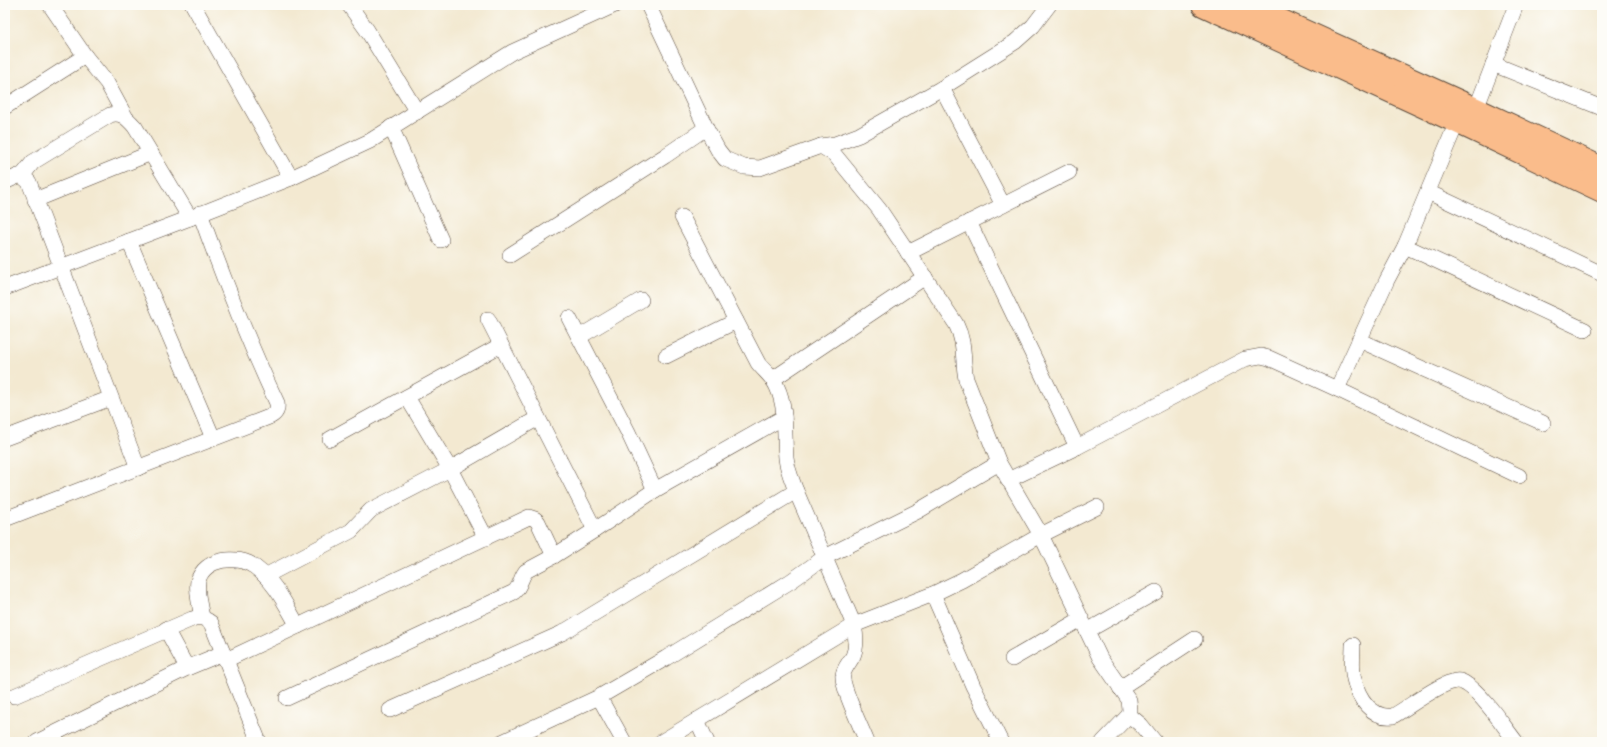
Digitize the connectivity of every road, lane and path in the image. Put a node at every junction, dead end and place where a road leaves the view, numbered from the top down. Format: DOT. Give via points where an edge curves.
graph roads {
  1 [pos="50,5"];
  2 [pos="192,5"];
  3 [pos="349,5"];
  4 [pos="615,5"];
  5 [pos="648,5"];
  6 [pos="1049,5"];
  7 [pos="1203,5"];
  8 [pos="1247,5"];
  9 [pos="1516,5"];
  10 [pos="85,56"];
  11 [pos="1493,64"];
  12 [pos="942,88"];
  13 [pos="5,107"];
  14 [pos="1602,108"];
  15 [pos="1476,109"];
  16 [pos="416,112"];
  17 [pos="125,116"];
  18 [pos="1457,122"];
  19 [pos="391,127"];
  20 [pos="706,128"];
  21 [pos="821,146"];
  22 [pos="151,153"];
  23 [pos="1602,168"];
  24 [pos="1069,172"];
  25 [pos="22,176"];
  26 [pos="291,178"];
  27 [pos="5,182"];
  28 [pos="1602,191"];
  29 [pos="1428,192"];
  30 [pos="36,200"];
  31 [pos="1003,205"];
  32 [pos="195,216"];
  33 [pos="682,217"];
  34 [pos="969,222"];
  35 [pos="441,240"];
  36 [pos="129,241"];
  37 [pos="1405,246"];
  38 [pos="908,253"];
  39 [pos="510,254"];
  40 [pos="60,267"];
  41 [pos="1602,274"];
  42 [pos="925,278"];
  43 [pos="5,288"];
  44 [pos="641,300"];
  45 [pos="569,318"];
  46 [pos="488,319"];
  47 [pos="736,321"];
  48 [pos="1586,330"];
  49 [pos="579,337"];
  50 [pos="1359,340"];
  51 [pos="501,345"];
  52 [pos="666,356"];
  53 [pos="773,379"];
  54 [pos="1337,389"];
  55 [pos="407,397"];
  56 [pos="111,398"];
  57 [pos="784,417"];
  58 [pos="538,418"];
  59 [pos="1543,424"];
  60 [pos="5,438"];
  61 [pos="213,438"];
  62 [pos="330,439"];
  63 [pos="1076,447"];
  64 [pos="999,463"];
  65 [pos="138,468"];
  66 [pos="450,469"];
  67 [pos="1519,476"];
  68 [pos="1008,480"];
  69 [pos="655,490"];
  70 [pos="796,491"];
  71 [pos="1097,507"];
  72 [pos="5,519"];
  73 [pos="595,530"];
  74 [pos="1041,535"];
  75 [pos="486,538"];
  76 [pos="554,556"];
  77 [pos="825,557"];
  78 [pos="265,576"];
  79 [pos="1156,592"];
  80 [pos="933,594"];
  81 [pos="202,617"];
  82 [pos="854,625"];
  83 [pos="1084,625"];
  84 [pos="298,626"];
  85 [pos="166,630"];
  86 [pos="1195,639"];
  87 [pos="1353,645"];
  88 [pos="225,657"];
  89 [pos="1012,659"];
  90 [pos="187,668"];
  91 [pos="1120,688"];
  92 [pos="14,696"];
  93 [pos="599,697"];
  94 [pos="287,698"];
  95 [pos="390,710"];
  96 [pos="1129,715"];
  97 [pos="697,720"];
  98 [pos="37,742"];
  99 [pos="259,742"];
  100 [pos="502,742"];
  101 [pos="624,742"];
  102 [pos="661,742"];
  103 [pos="707,742"];
  104 [pos="868,742"];
  105 [pos="1001,742"];
  106 [pos="1103,742"];
  107 [pos="1155,742"];
  108 [pos="1516,742"];
  1 -- 10 [label="street"];
  2 -- 26 [label="street"];
  3 -- 16 [label="street"];
  4 -- 16 [label="street" via="512,52"];
  5 -- 20 [label="street"];
  6 -- 12 [label="street" via="1033,26 1016,42"];
  7 -- 18 [label="highway"];
  8 -- 15 [label="highway"];
  9 -- 11 [label="street"];
  10 -- 13 [label="street"];
  10 -- 17 [label="street" via="107,83"];
  11 -- 14 [label="street"];
  11 -- 15 [label="street"];
  12 -- 21 [label="street" via="859,135"];
  12 -- 31 [label="street"];
  15 -- 23 [label="highway"];
  16 -- 19 [label="street"];
  17 -- 22 [label="street"];
  17 -- 25 [label="street" via="119,113 110,115 34,162"];
  18 -- 28 [label="highway"];
  18 -- 29 [label="street"];
  19 -- 26 [label="street" via="370,141"];
  19 -- 35 [label="street"];
  20 -- 21 [label="street" via="725,159 744,167 760,168"];
  20 -- 39 [label="street"];
  21 -- 38 [label="street" via="834,154 879,210"];
  22 -- 30 [label="street"];
  22 -- 32 [label="street"];
  24 -- 31 [label="street"];
  25 -- 27 [label="street"];
  25 -- 30 [label="street" via="29,182"];
  26 -- 32 [label="street"];
  29 -- 37 [label="street"];
  29 -- 41 [label="street"];
  30 -- 40 [label="street"];
  31 -- 34 [label="street"];
  32 -- 36 [label="street"];
  32 -- 61 [label="street" via="278,408 273,415"];
  33 -- 47 [label="street"];
  34 -- 38 [label="street"];
  34 -- 63 [label="street"];
  36 -- 40 [label="street"];
  36 -- 61 [label="street"];
  37 -- 48 [label="street"];
  37 -- 50 [label="street"];
  38 -- 42 [label="street"];
  40 -- 43 [label="street"];
  40 -- 56 [label="street"];
  42 -- 53 [label="street"];
  42 -- 64 [label="street" via="961,335 966,379"];
  44 -- 49 [label="street"];
  45 -- 49 [label="street"];
  46 -- 51 [label="street"];
  47 -- 52 [label="street"];
  47 -- 53 [label="street" via="758,363"];
  49 -- 69 [label="street"];
  50 -- 54 [label="street"];
  50 -- 59 [label="street"];
  51 -- 55 [label="street"];
  51 -- 58 [label="street"];
  53 -- 57 [label="street" via="782,401"];
  54 -- 63 [label="street" via="1269,358 1253,356"];
  54 -- 67 [label="street"];
  55 -- 62 [label="street"];
  55 -- 66 [label="street"];
  56 -- 60 [label="street"];
  56 -- 65 [label="street"];
  57 -- 69 [label="street"];
  57 -- 70 [label="street" via="786,460"];
  58 -- 66 [label="street"];
  58 -- 73 [label="street"];
  61 -- 65 [label="street"];
  63 -- 68 [label="street"];
  64 -- 68 [label="street"];
  64 -- 77 [label="street" via="918,511"];
  65 -- 72 [label="street"];
  66 -- 75 [label="street"];
  66 -- 78 [label="street" via="371,510 351,530"];
  68 -- 74 [label="street"];
  69 -- 73 [label="street"];
  70 -- 77 [label="street"];
  70 -- 95 [label="street" via="562,633"];
  71 -- 74 [label="street"];
  73 -- 76 [label="street"];
  74 -- 80 [label="street"];
  74 -- 83 [label="street"];
  75 -- 76 [label="street" via="532,518 538,522"];
  75 -- 84 [label="street"];
  76 -- 94 [label="street" via="526,571 520,586 514,592"];
  77 -- 82 [label="street"];
  77 -- 93 [label="street" via="792,581"];
  78 -- 81 [label="street" via="254,566 239,560 219,562 207,568 198,582"];
  78 -- 84 [label="street" via="277,588"];
  79 -- 83 [label="street"];
  80 -- 82 [label="street"];
  80 -- 105 [label="street" via="973,686"];
  81 -- 85 [label="street" via="192,618"];
  81 -- 88 [label="street" via="211,624"];
  82 -- 97 [label="street"];
  82 -- 104 [label="street" via="855,649 844,670 843,682"];
  83 -- 89 [label="street"];
  83 -- 91 [label="street" via="1100,658"];
  84 -- 88 [label="street"];
  85 -- 90 [label="street"];
  85 -- 92 [label="street"];
  86 -- 91 [label="street"];
  87 -- 108 [label="street" via="1354,679 1370,710 1380,716 1393,716 1446,684 1457,681 1467,684 1480,697"];
  88 -- 90 [label="street"];
  88 -- 99 [label="street"];
  90 -- 98 [label="street"];
  91 -- 96 [label="street" via="1129,700"];
  93 -- 100 [label="street"];
  93 -- 101 [label="street"];
  96 -- 106 [label="street"];
  96 -- 107 [label="street"];
  97 -- 102 [label="street"];
  97 -- 103 [label="street"];
}
